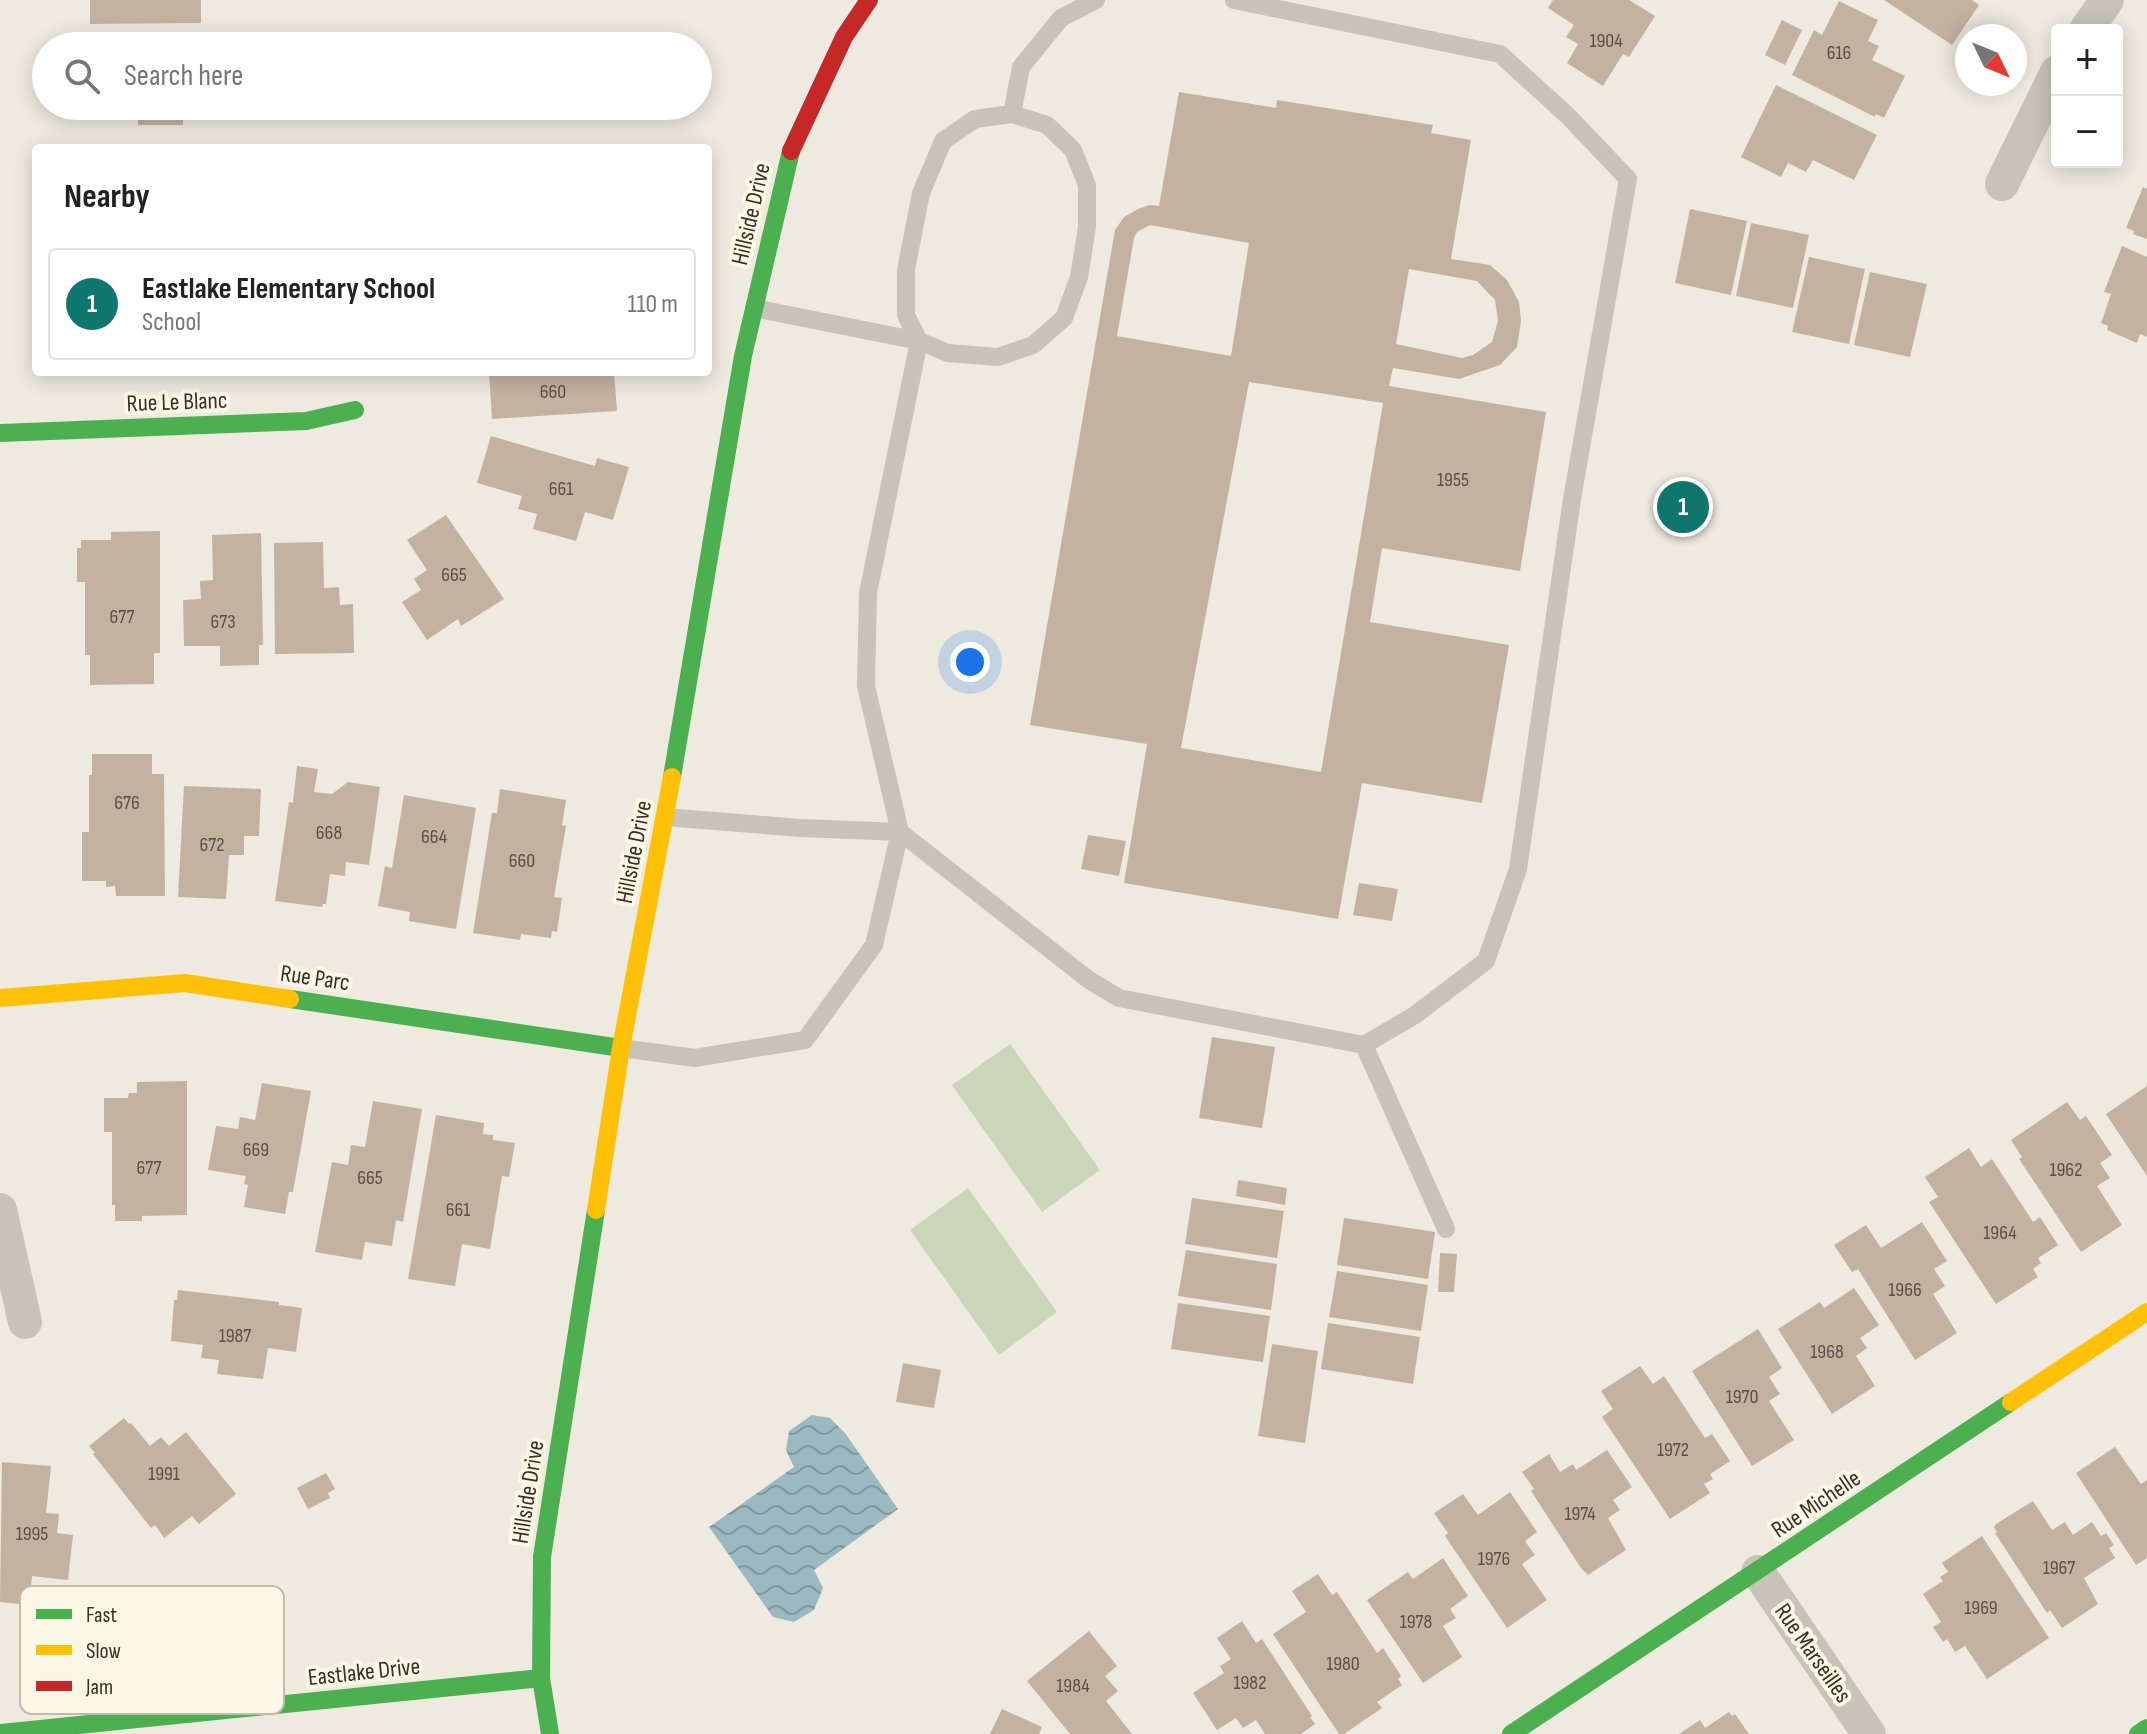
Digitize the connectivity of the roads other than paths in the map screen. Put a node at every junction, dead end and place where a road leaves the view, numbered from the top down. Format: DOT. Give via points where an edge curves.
graph roads {
  1 [pos="869,0"];
  2 [pos="1096,0"];
  3 [pos="1234,0"];
  4 [pos="2107,0"];
  5 [pos="2090,24"];
  6 [pos="2051,84"];
  7 [pos="1012,114"];
  8 [pos="2002,184"];
  9 [pos="754,308"];
  10 [pos="919,341"];
  11 [pos="355,410"];
  12 [pos="0,433"];
  13 [pos="665,817"];
  14 [pos="900,832"];
  15 [pos="0,998"];
  16 [pos="1364,1045"];
  17 [pos="621,1048"];
  18 [pos="0,1210"];
  19 [pos="1446,1229"];
  20 [pos="2147,1312"];
  21 [pos="25,1322"];
  22 [pos="1758,1572"];
  23 [pos="541,1678"];
  24 [pos="284,1704"];
  25 [pos="187,1714"];
  26 [pos="2147,1728"];
  27 [pos="0,1733"];
  28 [pos="550,1734"];
  29 [pos="1511,1734"];
  30 [pos="1869,1734"];
  31 [pos="2138,1734"];
  1 -- 9 [label="street, Hillside Drive" via="844,37 789,155"];
  2 -- 7 [label="lane" via="1061,18 1021,67"];
  3 -- 16 [label="lane" via="1500,54 1628,179 1572,499 1518,869 1486,961 1415,1015"];
  4 -- 5 [label="street"];
  6 -- 8 [label="street"];
  7 -- 10 [label="lane" via="975,119 943,141 921,193 906,270 906,315"];
  7 -- 10 [label="lane" via="1047,125 1073,150 1087,185 1079,277 1064,318 1033,345 998,357 948,353"];
  9 -- 10 [label="lane"];
  9 -- 13 [label="street, Hillside Drive"];
  10 -- 14 [label="lane" via="868,593 866,686"];
  11 -- 12 [label="street, Rue Le Blanc" via="306,421"];
  13 -- 14 [label="lane"];
  13 -- 17 [label="street, Hillside Drive"];
  14 -- 16 [label="lane" via="1119,998"];
  14 -- 17 [label="lane" via="874,945 805,1040 695,1058"];
  15 -- 17 [label="street, Rue Parc" via="185,983"];
  16 -- 19 [label="lane"];
  17 -- 23 [label="street, Hillside Drive" via="542,1557"];
  18 -- 21 [label="street"];
  20 -- 22 [label="street, Rue Michelle"];
  22 -- 29 [label="street, Rue Michelle"];
  22 -- 30 [label="street, Rue Marseilles"];
  23 -- 24 [label="street, Eastlake Drive"];
  23 -- 28 [label="street, Hillside Drive"];
  25 -- 27 [label="street, Eastlake Drive"];
  26 -- 31 [label="street"];
}
